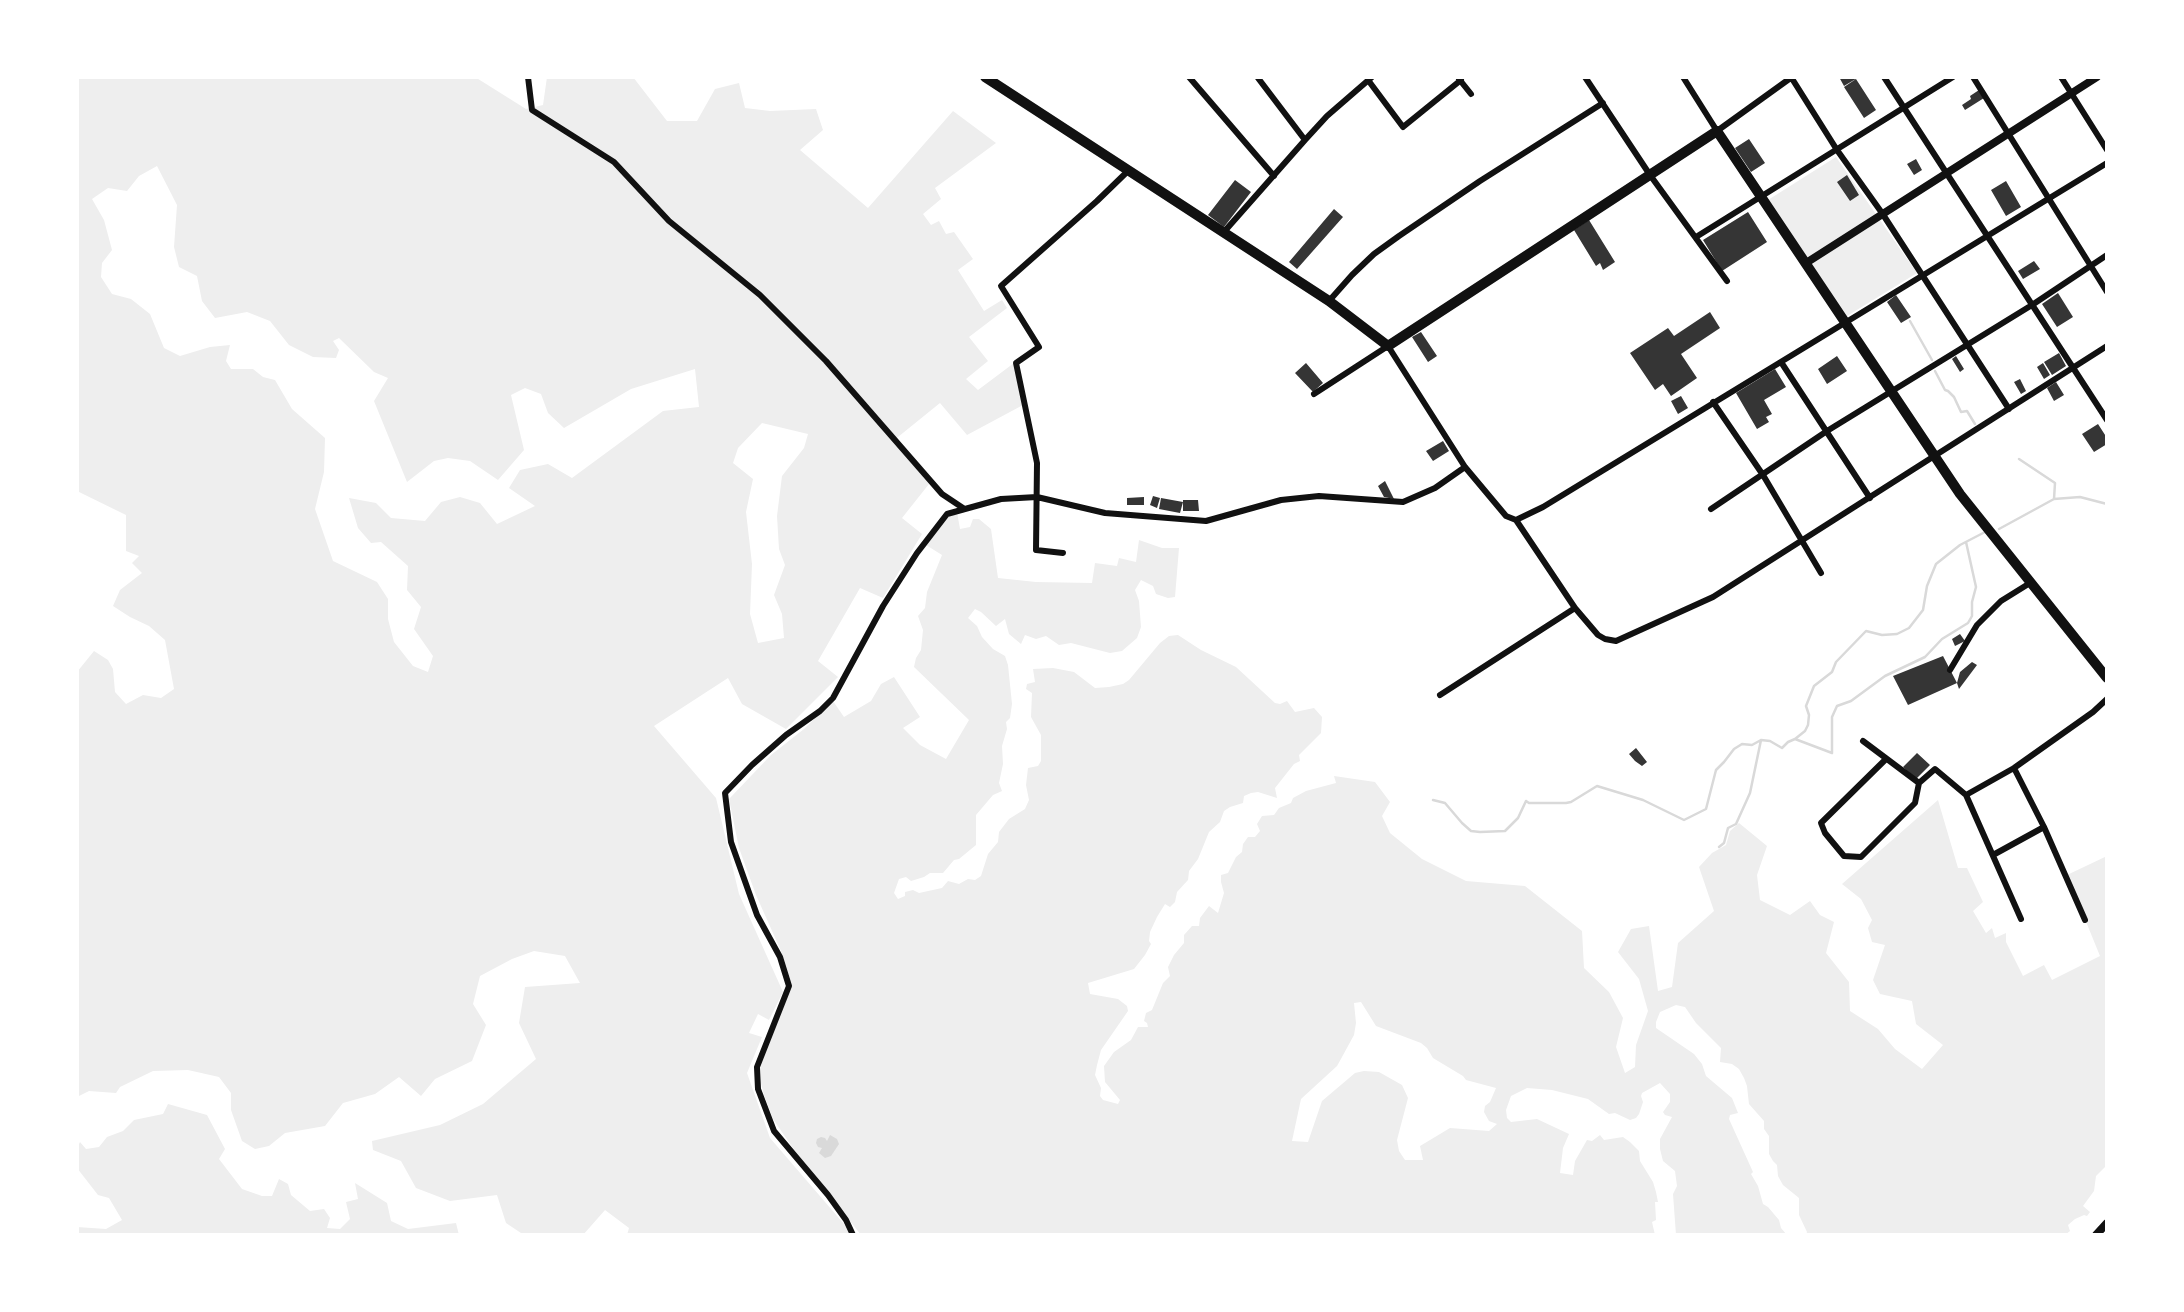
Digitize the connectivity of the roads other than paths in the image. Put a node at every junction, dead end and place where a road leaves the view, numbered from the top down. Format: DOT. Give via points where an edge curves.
graph roads {
  1 [pos="528,77"];
  2 [pos="1189,77"];
  3 [pos="1260,77"];
  4 [pos="1585,77"];
  5 [pos="1683,77"];
  6 [pos="1791,77"];
  7 [pos="1884,77"];
  8 [pos="1953,77"];
  9 [pos="1973,77"];
  10 [pos="2062,77"];
  11 [pos="2097,77"];
  12 [pos="993,79"];
  13 [pos="1370,79"];
  14 [pos="1459,79"];
  15 [pos="2071,92"];
  16 [pos="1472,94"];
  17 [pos="1603,103"];
  18 [pos="1902,108"];
  19 [pos="1717,131"];
  20 [pos="2009,133"];
  21 [pos="1306,140"];
  22 [pos="1837,150"];
  23 [pos="2107,150"];
  24 [pos="2107,163"];
  25 [pos="1129,170"];
  26 [pos="1946,172"];
  27 [pos="1650,174"];
  28 [pos="1273,176"];
  29 [pos="1760,197"];
  30 [pos="2049,199"];
  31 [pos="1882,213"];
  32 [pos="1223,233"];
  33 [pos="1987,236"];
  34 [pos="1696,237"];
  35 [pos="2107,255"];
  36 [pos="1806,263"];
  37 [pos="2090,266"];
  38 [pos="1922,275"];
  39 [pos="1727,281"];
  40 [pos="2107,292"];
  41 [pos="1329,301"];
  42 [pos="2032,304"];
  43 [pos="1845,322"];
  44 [pos="1967,345"];
  45 [pos="1388,346"];
  46 [pos="2107,346"];
  47 [pos="1781,362"];
  48 [pos="2074,368"];
  49 [pos="1890,391"];
  50 [pos="1314,394"];
  51 [pos="1713,402"];
  52 [pos="2009,409"];
  53 [pos="2107,420"];
  54 [pos="1827,431"];
  55 [pos="1934,456"];
  56 [pos="1465,467"];
  57 [pos="1763,475"];
  58 [pos="1037,498"];
  59 [pos="1870,498"];
  60 [pos="963,508"];
  61 [pos="1711,509"];
  62 [pos="1516,520"];
  63 [pos="1803,540"];
  64 [pos="1063,553"];
  65 [pos="1821,573"];
  66 [pos="2030,583"];
  67 [pos="1575,608"];
  68 [pos="1950,670"];
  69 [pos="2107,678"];
  70 [pos="1440,695"];
  71 [pos="2107,699"];
  72 [pos="1863,741"];
  73 [pos="1886,759"];
  74 [pos="2014,768"];
  75 [pos="1919,783"];
  76 [pos="1966,796"];
  77 [pos="2044,827"];
  78 [pos="1993,855"];
  79 [pos="2021,919"];
  80 [pos="2085,920"];
  81 [pos="2107,1223"];
  82 [pos="853,1235"];
  83 [pos="2096,1235"];
  1 -- 60 [label="street" via="532,110 614,162 669,222 760,295 826,361 942,494"];
  2 -- 28 [label="street"];
  3 -- 21 [label="street"];
  4 -- 17 [label="street"];
  5 -- 19 [label="street"];
  6 -- 19 [label="street"];
  6 -- 22 [label="street"];
  7 -- 18 [label="street"];
  8 -- 18 [label="street"];
  9 -- 20 [label="street"];
  10 -- 15 [label="street"];
  11 -- 15 [label="street"];
  12 -- 25 [label="main road"];
  13 -- 14 [label="street" via="1403,127"];
  13 -- 21 [label="street"];
  14 -- 16 [label="street"];
  15 -- 20 [label="street"];
  15 -- 23 [label="street"];
  17 -- 27 [label="street"];
  17 -- 41 [label="street" via="1374,254"];
  18 -- 22 [label="street"];
  18 -- 26 [label="street"];
  19 -- 27 [label="main road"];
  19 -- 29 [label="main road"];
  20 -- 26 [label="street"];
  20 -- 30 [label="street"];
  21 -- 28 [label="street"];
  22 -- 29 [label="street"];
  22 -- 31 [label="street"];
  24 -- 30 [label="street"];
  25 -- 32 [label="main road"];
  25 -- 58 [label="street" via="1001,286 1039,347 1016,363 1037,463"];
  26 -- 31 [label="street"];
  26 -- 33 [label="street"];
  27 -- 34 [label="street"];
  27 -- 45 [label="main road"];
  28 -- 32 [label="street"];
  29 -- 34 [label="street"];
  29 -- 36 [label="main road"];
  30 -- 33 [label="street"];
  30 -- 37 [label="street"];
  31 -- 36 [label="street"];
  31 -- 38 [label="street"];
  32 -- 41 [label="main road"];
  33 -- 38 [label="street"];
  33 -- 42 [label="street"];
  34 -- 39 [label="street"];
  35 -- 37 [label="street"];
  36 -- 43 [label="main road"];
  37 -- 40 [label="street"];
  37 -- 42 [label="street"];
  38 -- 43 [label="street"];
  38 -- 44 [label="street"];
  41 -- 45 [label="main road"];
  42 -- 44 [label="street"];
  42 -- 48 [label="street"];
  43 -- 47 [label="street"];
  43 -- 49 [label="main road"];
  44 -- 49 [label="street"];
  44 -- 52 [label="street"];
  45 -- 50 [label="street"];
  45 -- 56 [label="street"];
  46 -- 48 [label="street"];
  47 -- 51 [label="street"];
  47 -- 54 [label="street"];
  48 -- 52 [label="street"];
  48 -- 53 [label="street"];
  49 -- 54 [label="street"];
  49 -- 55 [label="main road"];
  51 -- 57 [label="street"];
  51 -- 62 [label="street"];
  52 -- 55 [label="street"];
  54 -- 57 [label="street"];
  54 -- 59 [label="street"];
  55 -- 59 [label="street"];
  55 -- 66 [label="main road"];
  56 -- 58 [label="street" via="1403,502 1307,497 1206,521 1105,513"];
  56 -- 62 [label="street" via="1506,516"];
  57 -- 61 [label="street"];
  57 -- 63 [label="street"];
  58 -- 60 [label="street" via="1000,499"];
  58 -- 64 [label="street" via="1036,550"];
  59 -- 63 [label="street"];
  60 -- 82 [label="street" via="947,514 917,553 833,698 786,734 725,793 731,842 789,986 757,1067 758,1090 774,1130 828,1195"];
  62 -- 67 [label="street"];
  63 -- 65 [label="street"];
  63 -- 67 [label="street" via="1713,597 1616,641 1598,635"];
  66 -- 68 [label="street" via="2001,601 1977,625"];
  66 -- 69 [label="main road"];
  67 -- 70 [label="street"];
  71 -- 74 [label="street"];
  72 -- 73 [label="street"];
  73 -- 75 [label="street"];
  73 -- 75 [label="street" via="1821,823 1844,856 1861,857 1915,803"];
  74 -- 76 [label="street"];
  74 -- 77 [label="street"];
  75 -- 76 [label="street" via="1935,769"];
  76 -- 78 [label="street"];
  77 -- 78 [label="street"];
  77 -- 80 [label="street"];
  78 -- 79 [label="street"];
  81 -- 83 [label="street"];
}
